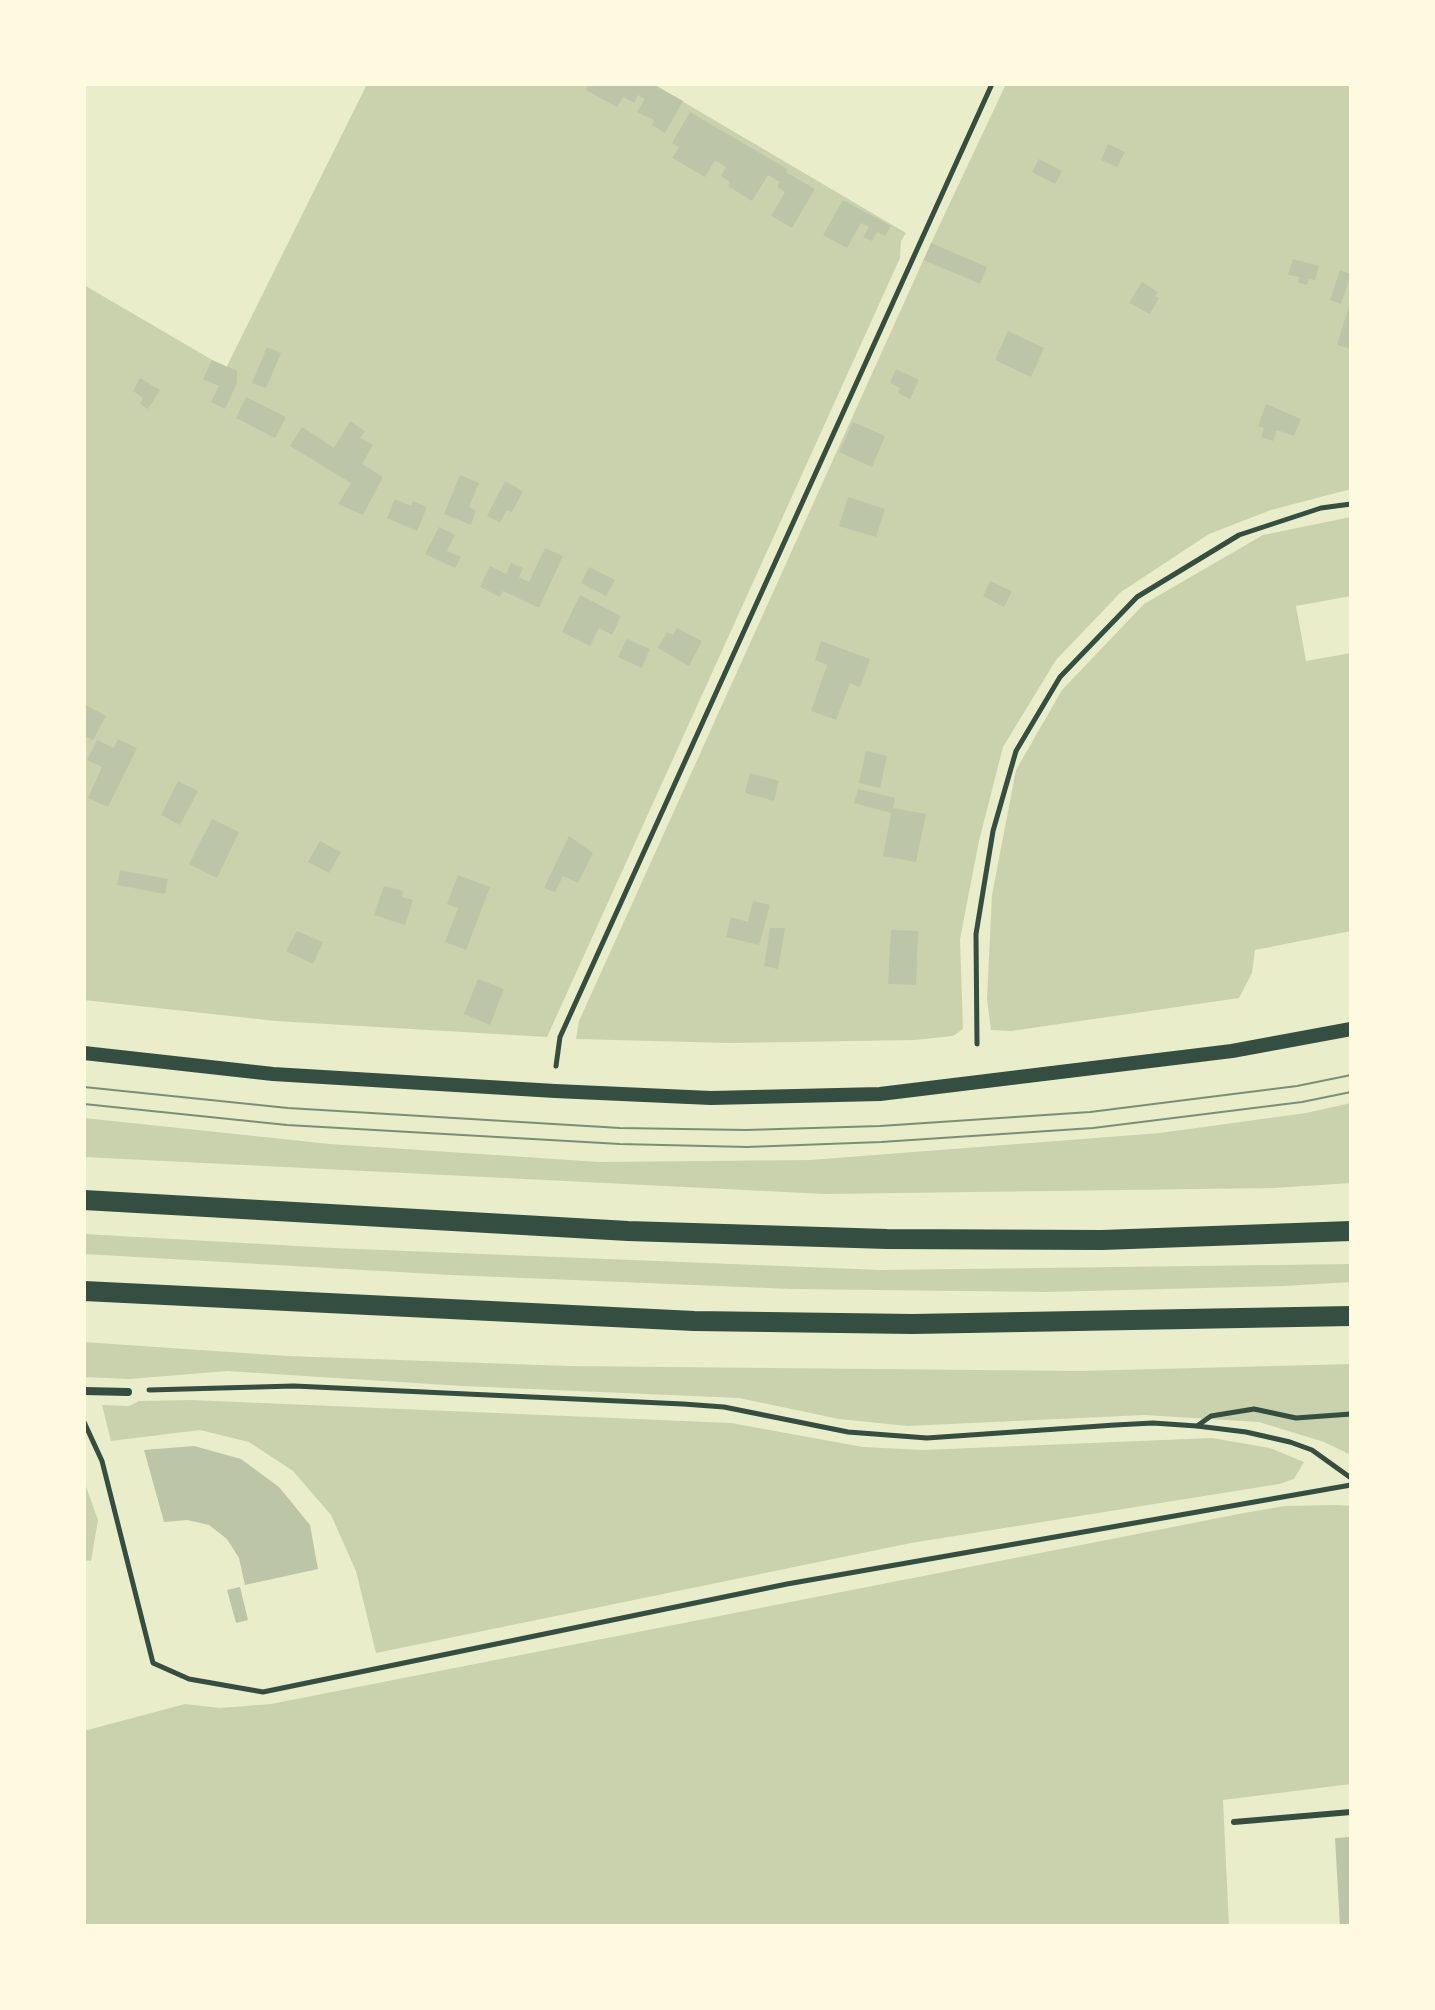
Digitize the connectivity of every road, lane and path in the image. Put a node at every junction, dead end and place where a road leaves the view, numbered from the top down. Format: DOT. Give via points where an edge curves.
graph roads {
  1 [pos="992,84"];
  2 [pos="1351,504"];
  3 [pos="1351,1029"];
  4 [pos="977,1044"];
  5 [pos="557,1052"];
  6 [pos="84,1053"];
  7 [pos="84,1200"];
  8 [pos="1351,1231"];
  9 [pos="84,1291"];
  10 [pos="1351,1316"];
  11 [pos="84,1391"];
  12 [pos="128,1392"];
  13 [pos="1351,1414"];
  14 [pos="84,1422"];
  15 [pos="1197,1426"];
  16 [pos="1351,1478"];
  17 [pos="1351,1485"];
  18 [pos="1351,1812"];
  19 [pos="1234,1822"];
  1 -- 5 [label="path"];
  2 -- 4 [label="path" via="1321,508 1239,535 1137,597 1060,677 1016,751 993,831 976,934"];
  3 -- 6 [label="street" via="1232,1051 880,1094 711,1098 303,1076"];
  7 -- 8 [label="main road" via="628,1231 887,1239 1102,1240"];
  9 -- 10 [label="main road" via="694,1321 913,1324"];
  11 -- 12 [label="street"];
  12 -- 15 [label="path" via="294,1386 683,1404 848,1432 927,1438 1153,1423"];
  13 -- 15 [label="path" via="1296,1418 1254,1409 1211,1416"];
  14 -- 17 [label="path" via="102,1461 153,1663 189,1679 263,1692 787,1584"];
  15 -- 16 [label="path" via="1290,1442 1312,1450"];
  18 -- 19 [label="lane"];
}
